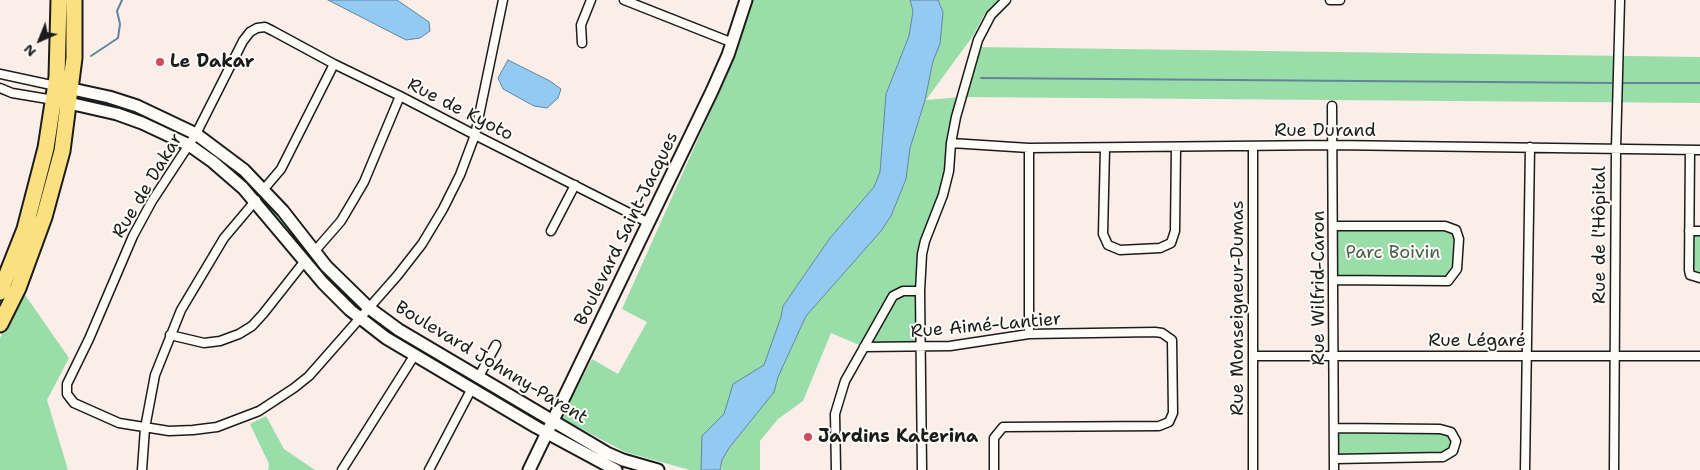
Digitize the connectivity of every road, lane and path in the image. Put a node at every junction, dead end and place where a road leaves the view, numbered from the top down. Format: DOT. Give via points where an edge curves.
graph roads {
  1 [pos="59,0"];
  2 [pos="74,0"];
  3 [pos="503,0"];
  4 [pos="591,0"];
  5 [pos="624,0"];
  6 [pos="746,0"];
  7 [pos="1006,0"];
  8 [pos="1330,0"];
  9 [pos="1340,0"];
  10 [pos="1620,0"];
  11 [pos="257,28"];
  12 [pos="582,42"];
  13 [pos="732,44"];
  14 [pos="334,64"];
  15 [pos="0,74"];
  16 [pos="0,88"];
  17 [pos="62,94"];
  18 [pos="400,96"];
  19 [pos="1332,106"];
  20 [pos="196,134"];
  21 [pos="475,135"];
  22 [pos="951,143"];
  23 [pos="189,145"];
  24 [pos="1332,145"];
  25 [pos="1253,146"];
  26 [pos="1176,147"];
  27 [pos="1530,147"];
  28 [pos="1028,148"];
  29 [pos="1105,148"];
  30 [pos="1616,148"];
  31 [pos="1690,150"];
  32 [pos="1700,150"];
  33 [pos="575,185"];
  34 [pos="264,190"];
  35 [pos="256,200"];
  36 [pos="650,223"];
  37 [pos="1335,226"];
  38 [pos="1689,231"];
  39 [pos="1700,231"];
  40 [pos="551,232"];
  41 [pos="314,252"];
  42 [pos="304,262"];
  43 [pos="1700,278"];
  44 [pos="1333,280"];
  45 [pos="920,291"];
  46 [pos="0,292"];
  47 [pos="369,308"];
  48 [pos="361,318"];
  49 [pos="0,324"];
  50 [pos="1029,334"];
  51 [pos="170,335"];
  52 [pos="496,345"];
  53 [pos="864,347"];
  54 [pos="921,348"];
  55 [pos="414,356"];
  56 [pos="1254,356"];
  57 [pos="1334,356"];
  58 [pos="1527,356"];
  59 [pos="1614,356"];
  60 [pos="1700,356"];
  61 [pos="478,378"];
  62 [pos="472,390"];
  63 [pos="553,421"];
  64 [pos="146,428"];
  65 [pos="1335,428"];
  66 [pos="548,433"];
  67 [pos="1335,459"];
  68 [pos="654,469"];
  69 [pos="142,470"];
  70 [pos="342,470"];
  71 [pos="429,470"];
  72 [pos="529,470"];
  73 [pos="616,470"];
  74 [pos="836,470"];
  75 [pos="922,470"];
  76 [pos="994,470"];
  77 [pos="1253,470"];
  78 [pos="1334,470"];
  79 [pos="1525,470"];
  80 [pos="1614,470"];
  1 -- 17 [label="highway"];
  2 -- 17 [label="highway"];
  3 -- 21 [label="street"];
  4 -- 12 [label="street" via="581,25"];
  5 -- 13 [label="street"];
  6 -- 13 [label="street, Boulevard Saint-Jacques"];
  7 -- 22 [label="street" via="981,30"];
  8 -- 9 [label="street"];
  10 -- 30 [label="street, Rue de l'Hôpital"];
  11 -- 14 [label="street, Rue de Kyoto" via="265,27"];
  11 -- 20 [label="street, Rue de Dakar" via="243,41"];
  13 -- 36 [label="street, Boulevard Saint-Jacques"];
  14 -- 18 [label="street, Rue de Kyoto"];
  14 -- 34 [label="street" via="281,169"];
  15 -- 17 [label="street"];
  16 -- 17 [label="street" via="12,93"];
  17 -- 20 [label="street, Boulevard Johnny-Parent" via="137,106"];
  17 -- 23 [label="street, Boulevard Johnny-Parent" via="142,123"];
  17 -- 46 [label="highway" via="30,212"];
  17 -- 49 [label="highway" via="62,151 44,217 18,288"];
  18 -- 21 [label="street, Rue de Kyoto"];
  18 -- 41 [label="street" via="360,190 341,221"];
  19 -- 24 [label="street, Rue Wilfrid-Caron"];
  20 -- 23 [label="street, Rue de Dakar"];
  20 -- 34 [label="street, Boulevard Johnny-Parent" via="244,170"];
  21 -- 33 [label="street, Rue de Kyoto"];
  21 -- 47 [label="street" via="460,175 422,244"];
  22 -- 28 [label="street, Rue Durand"];
  22 -- 45 [label="street" via="944,195 925,241"];
  23 -- 35 [label="street, Boulevard Johnny-Parent" via="230,175"];
  23 -- 64 [label="street, Rue de Dakar" via="133,236 67,384 66,394 74,402 119,423"];
  24 -- 25 [label="street, Rue Durand"];
  24 -- 27 [label="street, Rue Durand"];
  24 -- 37 [label="street, Rue Wilfrid-Caron"];
  25 -- 26 [label="street, Rue Durand"];
  25 -- 56 [label="street, Rue Monseigneur-Dumas"];
  26 -- 29 [label="street, Rue Durand"];
  26 -- 29 [label="street" via="1175,231 1171,242 1160,248 1120,250 1108,245 1103,234"];
  27 -- 30 [label="street, Rue Durand"];
  27 -- 58 [label="street"];
  28 -- 29 [label="street, Rue Durand"];
  28 -- 50 [label="street"];
  30 -- 31 [label="street, Rue Durand"];
  30 -- 59 [label="street, Rue de l'Hôpital"];
  31 -- 32 [label="street, Rue Durand"];
  31 -- 38 [label="street"];
  33 -- 36 [label="street, Rue de Kyoto"];
  33 -- 40 [label="street"];
  34 -- 41 [label="street, Boulevard Johnny-Parent"];
  35 -- 42 [label="street, Boulevard Johnny-Parent"];
  35 -- 51 [label="street" via="224,238 198,278"];
  36 -- 63 [label="street, Boulevard Saint-Jacques"];
  37 -- 44 [label="street, Rue Wilfrid-Caron"];
  37 -- 44 [label="street" via="1445,226 1456,230 1459,239 1457,269 1448,281"];
  38 -- 39 [label="street"];
  38 -- 43 [label="street" via="1688,270 1690,275"];
  41 -- 47 [label="street, Boulevard Johnny-Parent"];
  42 -- 48 [label="street, Boulevard Johnny-Parent"];
  42 -- 51 [label="street" via="263,314 239,334 204,343"];
  44 -- 57 [label="street, Rue Wilfrid-Caron"];
  45 -- 53 [label="street" via="903,291 893,296"];
  45 -- 54 [label="street"];
  47 -- 48 [label="street"];
  47 -- 61 [label="street, Boulevard Johnny-Parent" via="420,344"];
  48 -- 55 [label="street, Boulevard Johnny-Parent"];
  48 -- 64 [label="street" via="308,376 259,411 217,427"];
  50 -- 54 [label="street, Rue Aimé-Lantier"];
  50 -- 76 [label="street, Rue Aimé-Lantier" via="1155,332 1167,335 1174,345 1172,418 1158,426 1003,427 994,438"];
  51 -- 64 [label="street" via="155,376"];
  52 -- 61 [label="street"];
  53 -- 54 [label="street, Rue Aimé-Lantier"];
  53 -- 74 [label="street" via="844,381 838,401"];
  54 -- 75 [label="street"];
  55 -- 62 [label="street, Boulevard Johnny-Parent"];
  55 -- 70 [label="street"];
  56 -- 57 [label="street, Rue Légaré"];
  56 -- 77 [label="street, Rue Monseigneur-Dumas"];
  57 -- 58 [label="street, Rue Légaré"];
  57 -- 65 [label="street, Rue Wilfrid-Caron"];
  58 -- 59 [label="street, Rue Légaré"];
  58 -- 79 [label="street"];
  59 -- 60 [label="street, Rue Légaré"];
  59 -- 80 [label="street, Rue de l'Hôpital"];
  61 -- 63 [label="street, Boulevard Johnny-Parent"];
  62 -- 66 [label="street, Boulevard Johnny-Parent"];
  62 -- 71 [label="street"];
  63 -- 66 [label="street, Boulevard Saint-Jacques"];
  63 -- 68 [label="street, Boulevard Johnny-Parent" via="615,456"];
  64 -- 69 [label="street"];
  65 -- 67 [label="street, Rue Wilfrid-Caron"];
  65 -- 67 [label="street" via="1440,428 1451,432 1456,441 1453,451 1443,457"];
  66 -- 72 [label="street, Boulevard Saint-Jacques"];
  66 -- 73 [label="street, Boulevard Johnny-Parent"];
  67 -- 78 [label="street, Rue Wilfrid-Caron"];
}
